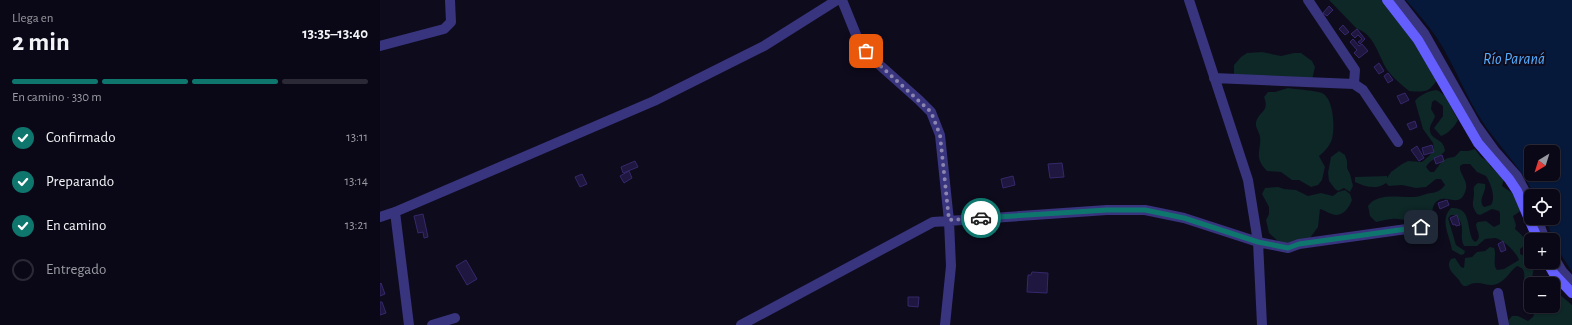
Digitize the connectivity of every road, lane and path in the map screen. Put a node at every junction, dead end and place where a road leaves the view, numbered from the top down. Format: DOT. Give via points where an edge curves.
graph roads {
  1 [pos="450,0"];
  2 [pos="837,0"];
  3 [pos="842,0"];
  4 [pos="1189,0"];
  5 [pos="1308,0"];
  6 [pos="1387,0"];
  7 [pos="1398,0"];
  8 [pos="380,46"];
  9 [pos="1214,78"];
  10 [pos="1354,84"];
  11 [pos="1398,142"];
  12 [pos="1524,190"];
  13 [pos="395,212"];
  14 [pos="380,216"];
  15 [pos="949,220"];
  16 [pos="1421,227"];
  17 [pos="1535,233"];
  18 [pos="1258,242"];
  19 [pos="1560,268"];
  20 [pos="1552,269"];
  21 [pos="1572,282"];
  22 [pos="1498,293"];
  23 [pos="1572,293"];
  24 [pos="456,318"];
  25 [pos="409,325"];
  26 [pos="432,325"];
  27 [pos="741,325"];
  28 [pos="945,325"];
  29 [pos="1262,325"];
  30 [pos="1504,325"];
  1 -- 8 [label="street" via="451,22 444,29"];
  2 -- 13 [label="street" via="764,46 654,101"];
  3 -- 15 [label="street" via="859,42 874,60 931,112 940,135"];
  4 -- 9 [label="street"];
  5 -- 10 [label="street" via="1355,70"];
  6 -- 17 [label="main road" via="1418,40 1478,143 1517,191"];
  7 -- 12 [label="street" via="1424,33 1476,125 1516,176"];
  9 -- 10 [label="street"];
  9 -- 18 [label="street" via="1248,180"];
  10 -- 11 [label="street" via="1363,90"];
  13 -- 14 [label="street"];
  13 -- 25 [label="street"];
  15 -- 18 [label="street" via="1145,210 1184,218"];
  15 -- 27 [label="street" via="933,222"];
  15 -- 28 [label="street" via="951,266"];
  16 -- 18 [label="street" via="1299,244 1288,248"];
  18 -- 29 [label="street"];
  19 -- 21 [label="street"];
  20 -- 23 [label="main road"];
  22 -- 30 [label="street"];
  24 -- 26 [label="street"];
}
